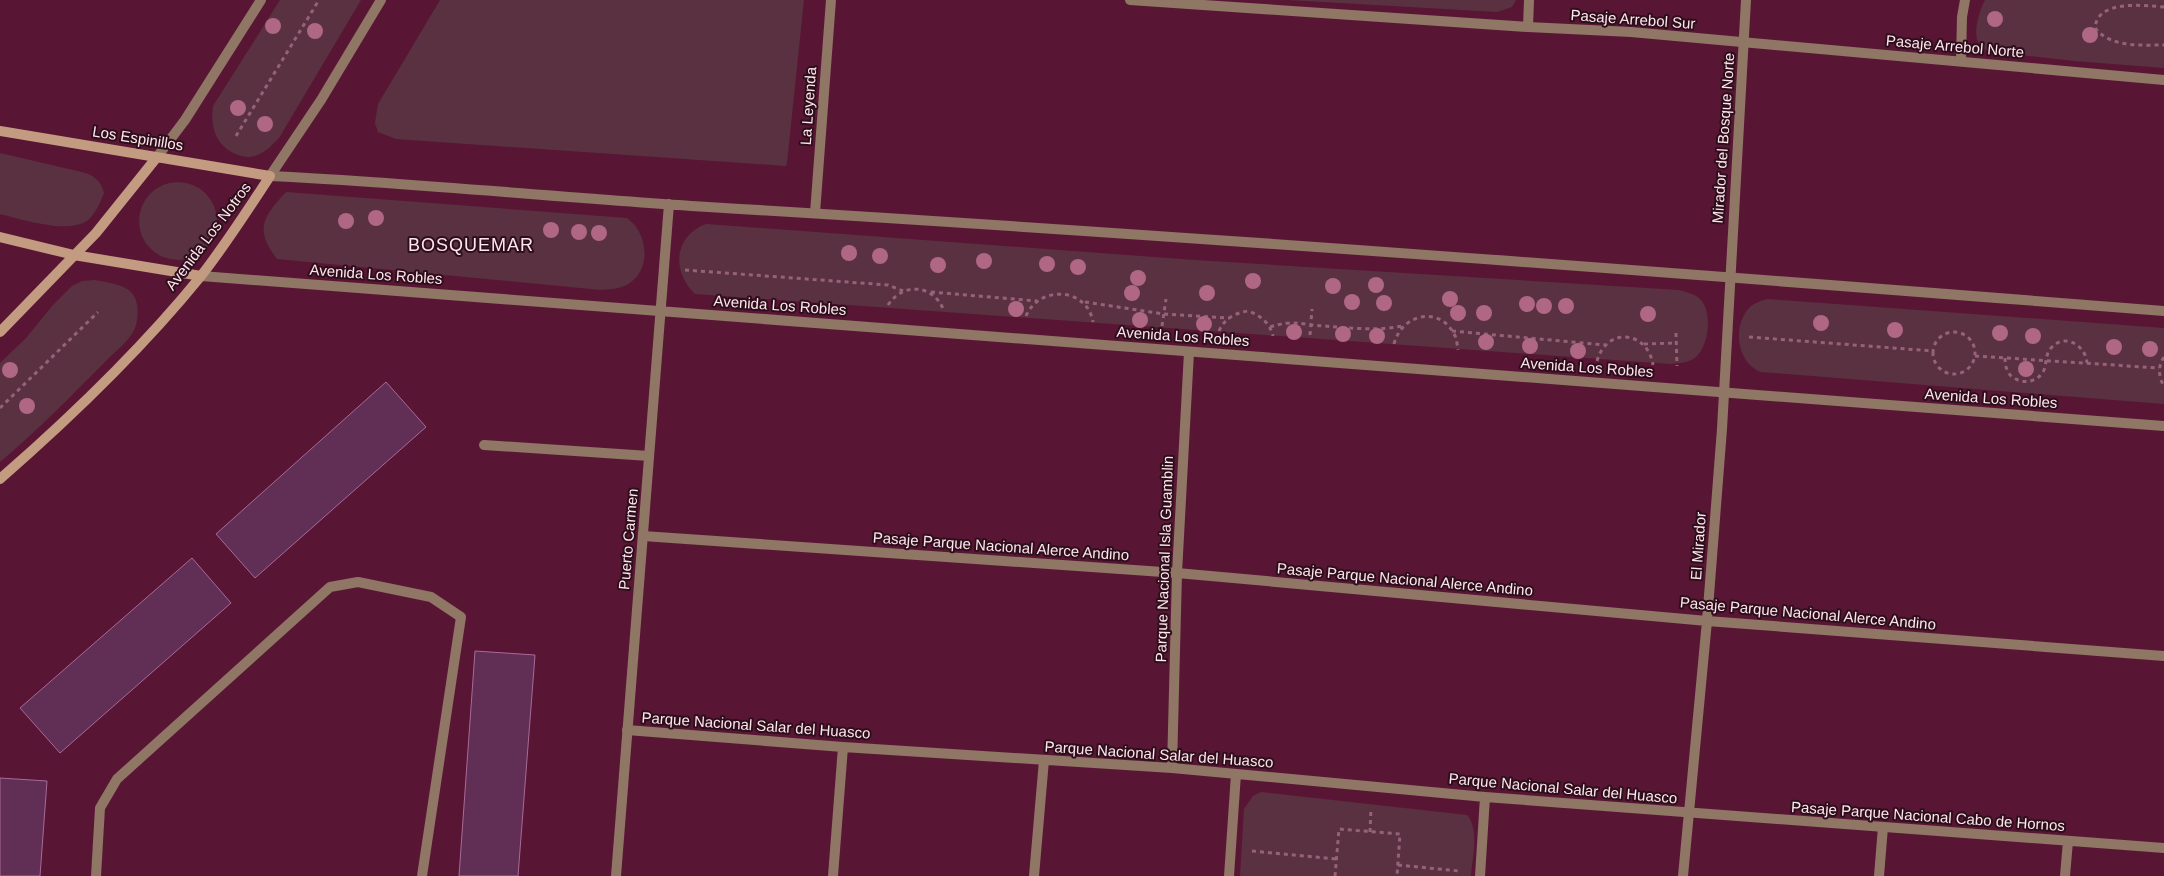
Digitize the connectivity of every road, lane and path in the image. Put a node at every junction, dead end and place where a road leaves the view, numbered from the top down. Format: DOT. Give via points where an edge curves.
graph roads {
  1 [pos="261,0"];
  2 [pos="319,0"];
  3 [pos="381,0"];
  4 [pos="831,0"];
  5 [pos="1130,0"];
  6 [pos="1529,0"];
  7 [pos="1746,0"];
  8 [pos="1965,0"];
  9 [pos="2164,6"];
  10 [pos="1528,27"];
  11 [pos="1744,43"];
  12 [pos="2164,45"];
  13 [pos="1961,61"];
  14 [pos="2164,80"];
  15 [pos="0,131"];
  16 [pos="236,136"];
  17 [pos="158,157"];
  18 [pos="270,176"];
  19 [pos="668,204"];
  20 [pos="815,213"];
  21 [pos="0,237"];
  22 [pos="74,255"];
  23 [pos="664,268"];
  24 [pos="201,276"];
  25 [pos="1729,277"];
  26 [pos="903,291"];
  27 [pos="930,292"];
  28 [pos="1166,299"];
  29 [pos="1037,302"];
  30 [pos="1085,302"];
  31 [pos="1312,310"];
  32 [pos="660,311"];
  33 [pos="2164,311"];
  34 [pos="98,312"];
  35 [pos="1164,314"];
  36 [pos="1229,318"];
  37 [pos="1311,324"];
  38 [pos="1403,326"];
  39 [pos="1270,327"];
  40 [pos="879,328"];
  41 [pos="1452,330"];
  42 [pos="0,332"];
  43 [pos="1676,333"];
  44 [pos="950,334"];
  45 [pos="1310,335"];
  46 [pos="1727,335"];
  47 [pos="1020,339"];
  48 [pos="1096,344"];
  49 [pos="1643,344"];
  50 [pos="1676,344"];
  51 [pos="1605,345"];
  52 [pos="1160,349"];
  53 [pos="1933,350"];
  54 [pos="1189,352"];
  55 [pos="1210,353"];
  56 [pos="1975,356"];
  57 [pos="2164,357"];
  58 [pos="1277,358"];
  59 [pos="2006,358"];
  60 [pos="2046,360"];
  61 [pos="2087,364"];
  62 [pos="1389,367"];
  63 [pos="2159,368"];
  64 [pos="1460,373"];
  65 [pos="1592,383"];
  66 [pos="2164,386"];
  67 [pos="1656,388"];
  68 [pos="1677,390"];
  69 [pos="1725,393"];
  70 [pos="0,408"];
  71 [pos="2164,426"];
  72 [pos="484,445"];
  73 [pos="649,456"];
  74 [pos="0,479"];
  75 [pos="643,536"];
  76 [pos="1177,573"];
  77 [pos="1707,621"];
  78 [pos="2164,656"];
  79 [pos="628,730"];
  80 [pos="842,747"];
  81 [pos="1044,760"];
  82 [pos="1172,768"];
  83 [pos="1236,774"];
  84 [pos="1485,797"];
  85 [pos="1689,813"];
  86 [pos="1883,827"];
  87 [pos="2068,841"];
  88 [pos="2164,848"];
  89 [pos="1231,850"];
  90 [pos="1336,859"];
  91 [pos="1398,865"];
  92 [pos="1480,874"];
  93 [pos="96,876"];
  94 [pos="422,876"];
  95 [pos="616,876"];
  96 [pos="833,876"];
  97 [pos="1034,876"];
  98 [pos="1229,876"];
  99 [pos="1335,876"];
  100 [pos="1397,876"];
  101 [pos="1683,876"];
  102 [pos="1879,876"];
  103 [pos="2065,876"];
  1 -- 17 [label="street"];
  2 -- 16 [label="path"];
  3 -- 18 [label="street, Avenida Los Notros" via="321,100"];
  4 -- 20 [label="street, La Leyenda"];
  5 -- 10 [label="street, Pasaje Arrebol Sur"];
  6 -- 10 [label="street"];
  7 -- 11 [label="street, Mirador del Bosque Norte"];
  8 -- 13 [label="street"];
  9 -- 12 [label="path" via="2132,3 2111,6 2099,15 2095,28 2108,40"];
  10 -- 11 [label="street, Pasaje Arrebol Sur" via="1631,32"];
  11 -- 13 [label="street, Pasaje Arrebol Norte"];
  11 -- 25 [label="street, Mirador del Bosque Norte"];
  13 -- 14 [label="street, Pasaje Arrebol Norte"];
  15 -- 17 [label="main road, Los Espinillos"];
  17 -- 18 [label="main road, Los Espinillos"];
  17 -- 22 [label="main road"];
  18 -- 19 [label="street"];
  18 -- 24 [label="main road, Avenida Los Notros"];
  19 -- 20 [label="street"];
  19 -- 23 [label="street, Puerto Carmen"];
  20 -- 25 [label="street"];
  21 -- 22 [label="main road"];
  22 -- 24 [label="main road"];
  22 -- 42 [label="main road"];
  23 -- 26 [label="path" via="888,285"];
  23 -- 32 [label="street, Puerto Carmen"];
  24 -- 32 [label="street, Avenida Los Robles"];
  24 -- 74 [label="main road, Avenida Los Notros" via="109,378"];
  25 -- 33 [label="street"];
  25 -- 46 [label="street, El Mirador"];
  26 -- 27 [label="path" via="916,288"];
  26 -- 40 [label="path" via="888,305"];
  27 -- 29 [label="path"];
  27 -- 44 [label="path" via="937,297 943,309"];
  28 -- 35 [label="path"];
  29 -- 30 [label="path" via="1056,294"];
  29 -- 47 [label="path" via="1027,314"];
  30 -- 35 [label="path"];
  30 -- 48 [label="path" via="1093,319"];
  31 -- 37 [label="path"];
  32 -- 40 [label="street, Avenida Los Robles"];
  32 -- 73 [label="street, Puerto Carmen"];
  34 -- 70 [label="path"];
  35 -- 36 [label="path"];
  35 -- 52 [label="path"];
  36 -- 39 [label="path" via="1248,311"];
  36 -- 55 [label="path" via="1221,326"];
  37 -- 38 [label="path"];
  37 -- 39 [label="path" via="1292,322"];
  37 -- 45 [label="path"];
  38 -- 41 [label="path" via="1410,320 1427,317"];
  38 -- 62 [label="path" via="1395,341"];
  39 -- 58 [label="path"];
  40 -- 44 [label="street, Avenida Los Robles"];
  41 -- 51 [label="path"];
  41 -- 64 [label="path"];
  43 -- 50 [label="path"];
  44 -- 47 [label="street, Avenida Los Robles"];
  46 -- 53 [label="path"];
  46 -- 69 [label="street, El Mirador"];
  47 -- 48 [label="street, Avenida Los Robles"];
  48 -- 52 [label="street, Avenida Los Robles"];
  49 -- 50 [label="path"];
  49 -- 51 [label="path" via="1626,337 1613,339"];
  49 -- 67 [label="path" via="1652,360"];
  50 -- 68 [label="path"];
  51 -- 65 [label="path"];
  52 -- 54 [label="street, Avenida Los Robles"];
  53 -- 56 [label="path" via="1940,338 1957,332 1972,342"];
  53 -- 56 [label="path" via="1936,364 1952,374 1970,369"];
  54 -- 55 [label="street, Avenida Los Robles"];
  54 -- 76 [label="street, Parque Nacional Isla Guamblin"];
  55 -- 58 [label="street, Avenida Los Robles"];
  56 -- 59 [label="path"];
  57 -- 63 [label="path"];
  58 -- 62 [label="street, Avenida Los Robles"];
  59 -- 60 [label="path"];
  59 -- 60 [label="path" via="2009,373 2024,382 2040,375"];
  60 -- 61 [label="path"];
  60 -- 61 [label="path" via="2055,345 2068,341 2080,346"];
  61 -- 63 [label="path"];
  62 -- 64 [label="street, Avenida Los Robles"];
  63 -- 66 [label="path"];
  64 -- 65 [label="street, Avenida Los Robles"];
  65 -- 67 [label="street, Avenida Los Robles"];
  67 -- 68 [label="street, Avenida Los Robles"];
  68 -- 69 [label="street, Avenida Los Robles"];
  69 -- 71 [label="street, Avenida Los Robles"];
  69 -- 77 [label="street, El Mirador"];
  72 -- 73 [label="street"];
  73 -- 75 [label="street, Puerto Carmen"];
  75 -- 76 [label="street, Pasaje Parque Nacional Alerce Andino"];
  75 -- 79 [label="street, Puerto Carmen"];
  76 -- 77 [label="street, Pasaje Parque Nacional Alerce Andino"];
  76 -- 82 [label="street, Parque Nacional Isla Guamblin"];
  77 -- 78 [label="street, Pasaje Parque Nacional Alerce Andino"];
  77 -- 85 [label="street, El Mirador"];
  79 -- 80 [label="street, Parque Nacional Salar del Huasco"];
  79 -- 95 [label="street, Puerto Carmen"];
  80 -- 81 [label="street, Parque Nacional Salar del Huasco"];
  80 -- 96 [label="street"];
  81 -- 82 [label="street, Parque Nacional Salar del Huasco"];
  81 -- 97 [label="street"];
  82 -- 83 [label="street, Parque Nacional Salar del Huasco"];
  83 -- 84 [label="street, Parque Nacional Salar del Huasco"];
  83 -- 89 [label="street"];
  84 -- 85 [label="street, Parque Nacional Salar del Huasco"];
  84 -- 92 [label="street"];
  85 -- 86 [label="street, Pasaje Parque Nacional Cabo de Hornos"];
  85 -- 101 [label="street, El Mirador"];
  86 -- 87 [label="street, Pasaje Parque Nacional Cabo de Hornos"];
  86 -- 102 [label="street"];
  87 -- 88 [label="street, Pasaje Parque Nacional Cabo de Hornos"];
  87 -- 103 [label="street"];
  89 -- 90 [label="path"];
  89 -- 98 [label="street"];
  90 -- 91 [label="path" via="1339,829 1400,834"];
  90 -- 99 [label="path"];
  91 -- 92 [label="path"];
  91 -- 100 [label="path"];
  93 -- 94 [label="street" via="100,808 117,779 330,587 358,582 431,597 461,617"];
}
